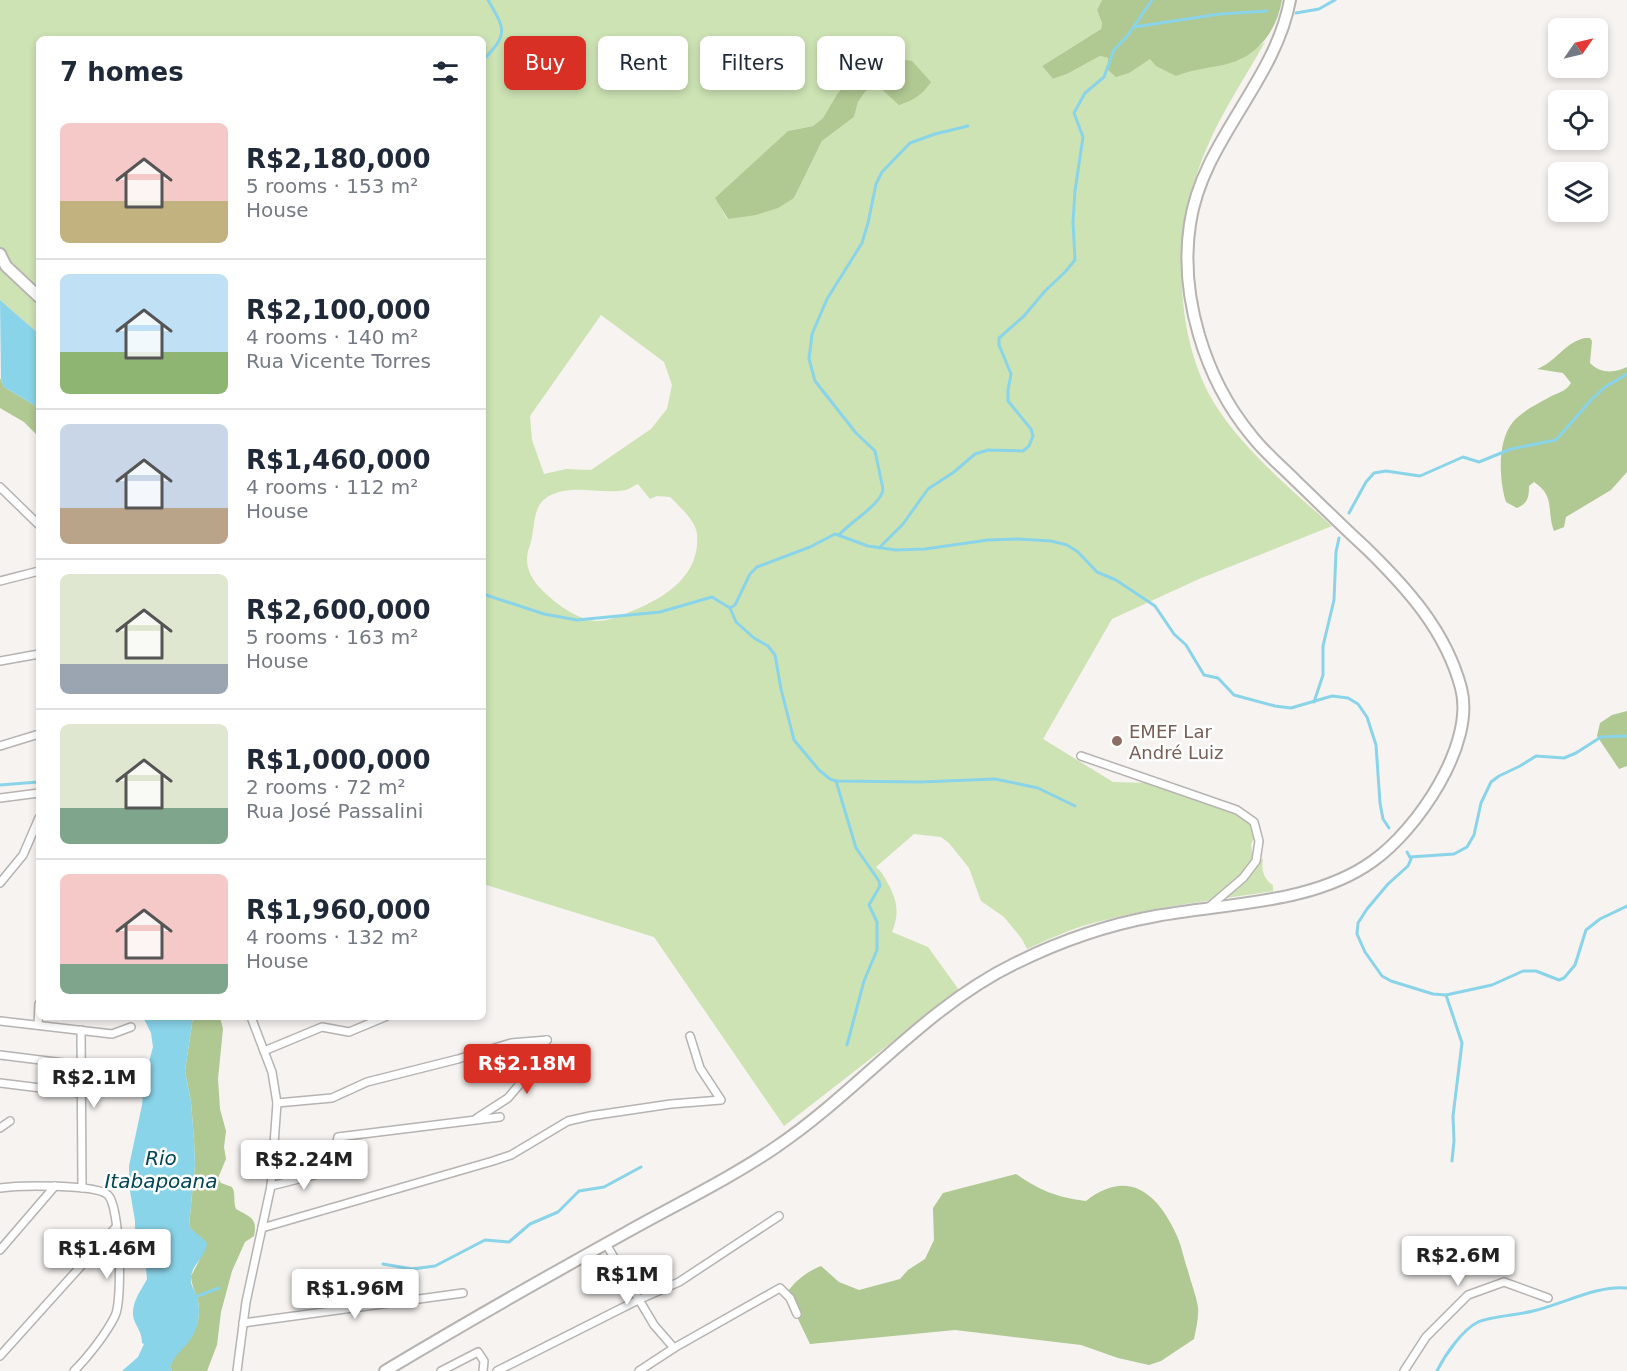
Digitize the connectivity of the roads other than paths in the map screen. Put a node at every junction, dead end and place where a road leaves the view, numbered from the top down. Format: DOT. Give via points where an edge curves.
graph roads {
  1 [pos="1290,0"];
  2 [pos="0,254"];
  3 [pos="36,294"];
  4 [pos="0,486"];
  5 [pos="3,493"];
  6 [pos="36,522"];
  7 [pos="36,572"];
  8 [pos="0,581"];
  9 [pos="36,655"];
  10 [pos="0,661"];
  11 [pos="36,735"];
  12 [pos="0,746"];
  13 [pos="1081,756"];
  14 [pos="36,793"];
  15 [pos="0,798"];
  16 [pos="36,825"];
  17 [pos="0,883"];
  18 [pos="1207,908"];
  19 [pos="38,1020"];
  20 [pos="255,1020"];
  21 [pos="379,1020"];
  22 [pos="0,1021"];
  23 [pos="38,1025"];
  24 [pos="131,1027"];
  25 [pos="81,1030"];
  26 [pos="690,1036"];
  27 [pos="264,1051"];
  28 [pos="0,1055"];
  29 [pos="81,1065"];
  30 [pos="112,1069"];
  31 [pos="0,1083"];
  32 [pos="81,1093"];
  33 [pos="277,1103"];
  34 [pos="500,1117"];
  35 [pos="475,1119"];
  36 [pos="10,1121"];
  37 [pos="0,1128"];
  38 [pos="55,1186"];
  39 [pos="271,1186"];
  40 [pos="0,1188"];
  41 [pos="82,1188"];
  42 [pos="779,1216"];
  43 [pos="116,1227"];
  44 [pos="262,1228"];
  45 [pos="606,1244"];
  46 [pos="0,1250"];
  47 [pos="463,1293"];
  48 [pos="1548,1298"];
  49 [pos="638,1300"];
  50 [pos="797,1314"];
  51 [pos="243,1323"];
  52 [pos="675,1348"];
  53 [pos="0,1356"];
  54 [pos="74,1371"];
  55 [pos="237,1371"];
  56 [pos="385,1371"];
  57 [pos="441,1371"];
  58 [pos="483,1371"];
  59 [pos="497,1371"];
  60 [pos="639,1371"];
  61 [pos="1404,1371"];
  1 -- 18 [label="main road" via="1276,44 1201,180 1190,225 1188,262 1196,327 1225,397 1251,436 1393,574 1436,628 1459,680 1464,717 1454,751 1426,805 1376,860 1310,891"];
  2 -- 3 [label="main road" via="6,267"];
  4 -- 5 [label="street"];
  5 -- 6 [label="street"];
  7 -- 8 [label="street"];
  9 -- 10 [label="street"];
  11 -- 12 [label="street"];
  13 -- 18 [label="street" via="1237,810 1254,822 1259,841 1256,861 1243,878"];
  14 -- 15 [label="street"];
  16 -- 17 [label="street" via="23,855"];
  18 -- 45 [label="main road" via="1104,927 1006,968 942,1011 798,1132 726,1178"];
  19 -- 23 [label="street"];
  20 -- 27 [label="street"];
  21 -- 27 [label="street" via="349,1032 322,1027"];
  22 -- 23 [label="street"];
  23 -- 25 [label="street"];
  24 -- 25 [label="street" via="112,1034"];
  25 -- 29 [label="street"];
  26 -- 44 [label="street" via="699,1068 721,1100 568,1121 511,1155"];
  27 -- 33 [label="street"];
  28 -- 29 [label="street"];
  29 -- 30 [label="street"];
  29 -- 32 [label="street"];
  31 -- 32 [label="street"];
  32 -- 41 [label="street"];
  33 -- 35 [label="street" via="332,1098 367,1082 511,1043 547,1040 508,1098"];
  33 -- 39 [label="street"];
  34 -- 35 [label="street"];
  35 -- 39 [label="street" via="338,1137 330,1171"];
  36 -- 37 [label="street"];
  38 -- 40 [label="street"];
  38 -- 41 [label="street"];
  38 -- 46 [label="street"];
  39 -- 44 [label="street"];
  41 -- 43 [label="street" via="107,1194 113,1203"];
  42 -- 49 [label="street" via="679,1282"];
  43 -- 53 [label="street"];
  43 -- 54 [label="street" via="121,1258 116,1314"];
  44 -- 51 [label="street"];
  45 -- 49 [label="street"];
  45 -- 56 [label="main road"];
  47 -- 51 [label="street"];
  48 -- 61 [label="street" via="1504,1282 1468,1295 1426,1337"];
  49 -- 52 [label="street"];
  49 -- 59 [label="street"];
  50 -- 52 [label="street" via="780,1288"];
  51 -- 55 [label="street"];
  52 -- 60 [label="street"];
  57 -- 58 [label="street" via="478,1352 484,1361"];
}
